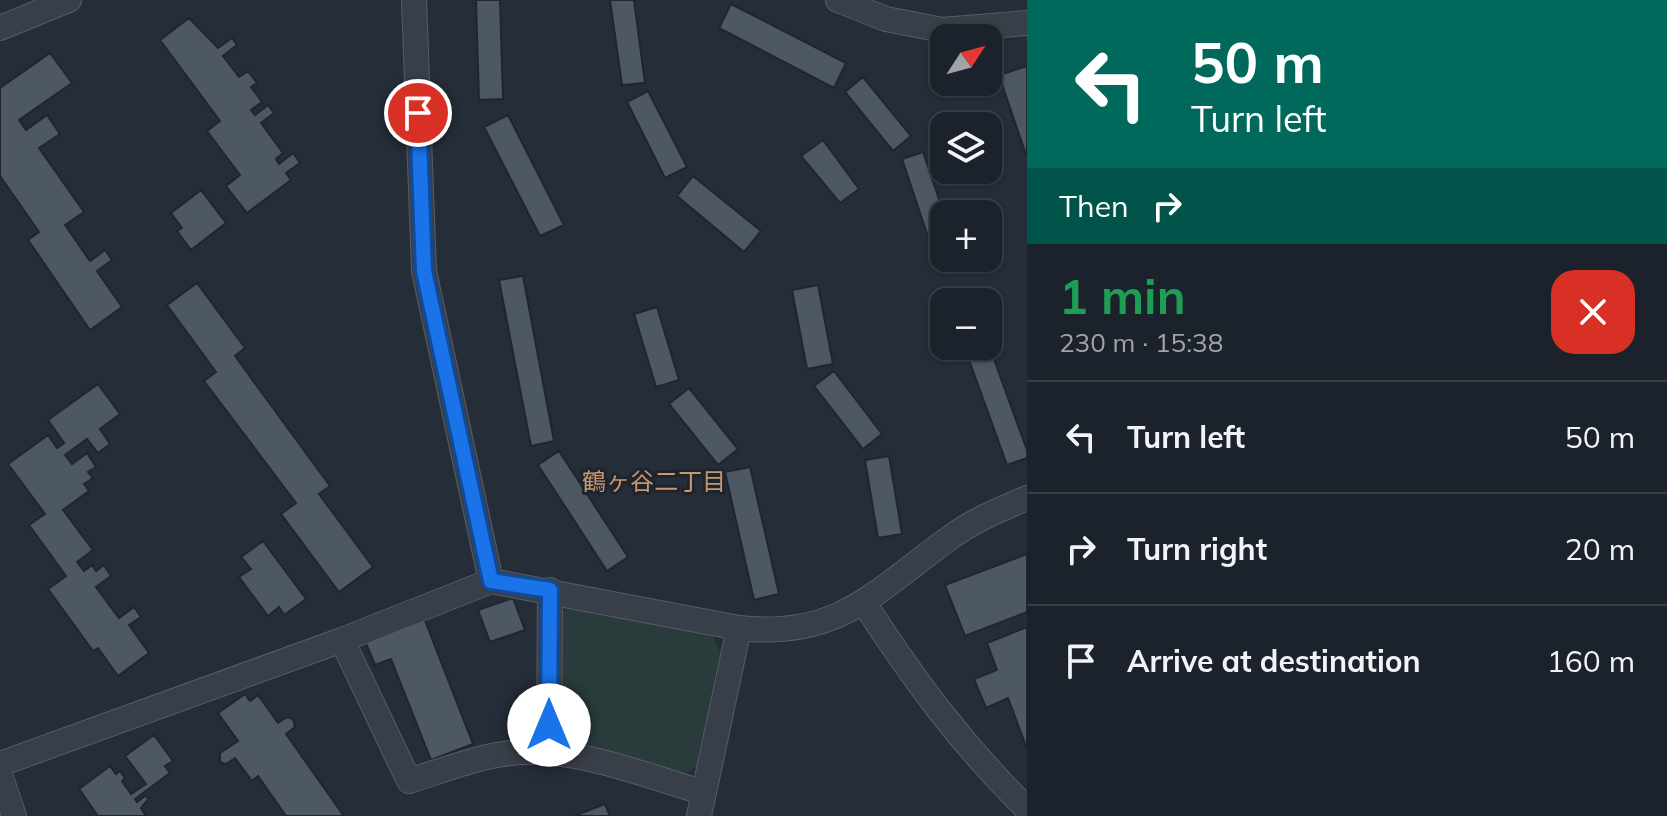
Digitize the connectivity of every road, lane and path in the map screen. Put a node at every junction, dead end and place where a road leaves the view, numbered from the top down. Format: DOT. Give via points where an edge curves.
graph roads {
  1 [pos="69,0"];
  2 [pos="414,0"];
  3 [pos="838,0"];
  4 [pos="1027,23"];
  5 [pos="0,28"];
  6 [pos="1027,498"];
  7 [pos="491,581"];
  8 [pos="550,590"];
  9 [pos="864,603"];
  10 [pos="739,628"];
  11 [pos="342,640"];
  12 [pos="549,752"];
  13 [pos="0,764"];
  14 [pos="0,775"];
  15 [pos="700,804"];
  16 [pos="1027,809"];
  17 [pos="14,816"];
  1 -- 5 [label="street"];
  2 -- 7 [label="street" via="424,271"];
  3 -- 4 [label="street" via="886,19 942,30"];
  6 -- 9 [label="street" via="953,536"];
  7 -- 8 [label="street"];
  7 -- 11 [label="street"];
  8 -- 10 [label="street"];
  8 -- 12 [label="street"];
  9 -- 10 [label="street" via="810,627"];
  9 -- 16 [label="street" via="948,726"];
  10 -- 15 [label="street"];
  11 -- 12 [label="street" via="409,781 498,754"];
  11 -- 13 [label="street"];
  12 -- 15 [label="street" via="589,758"];
  14 -- 17 [label="street"];
}
